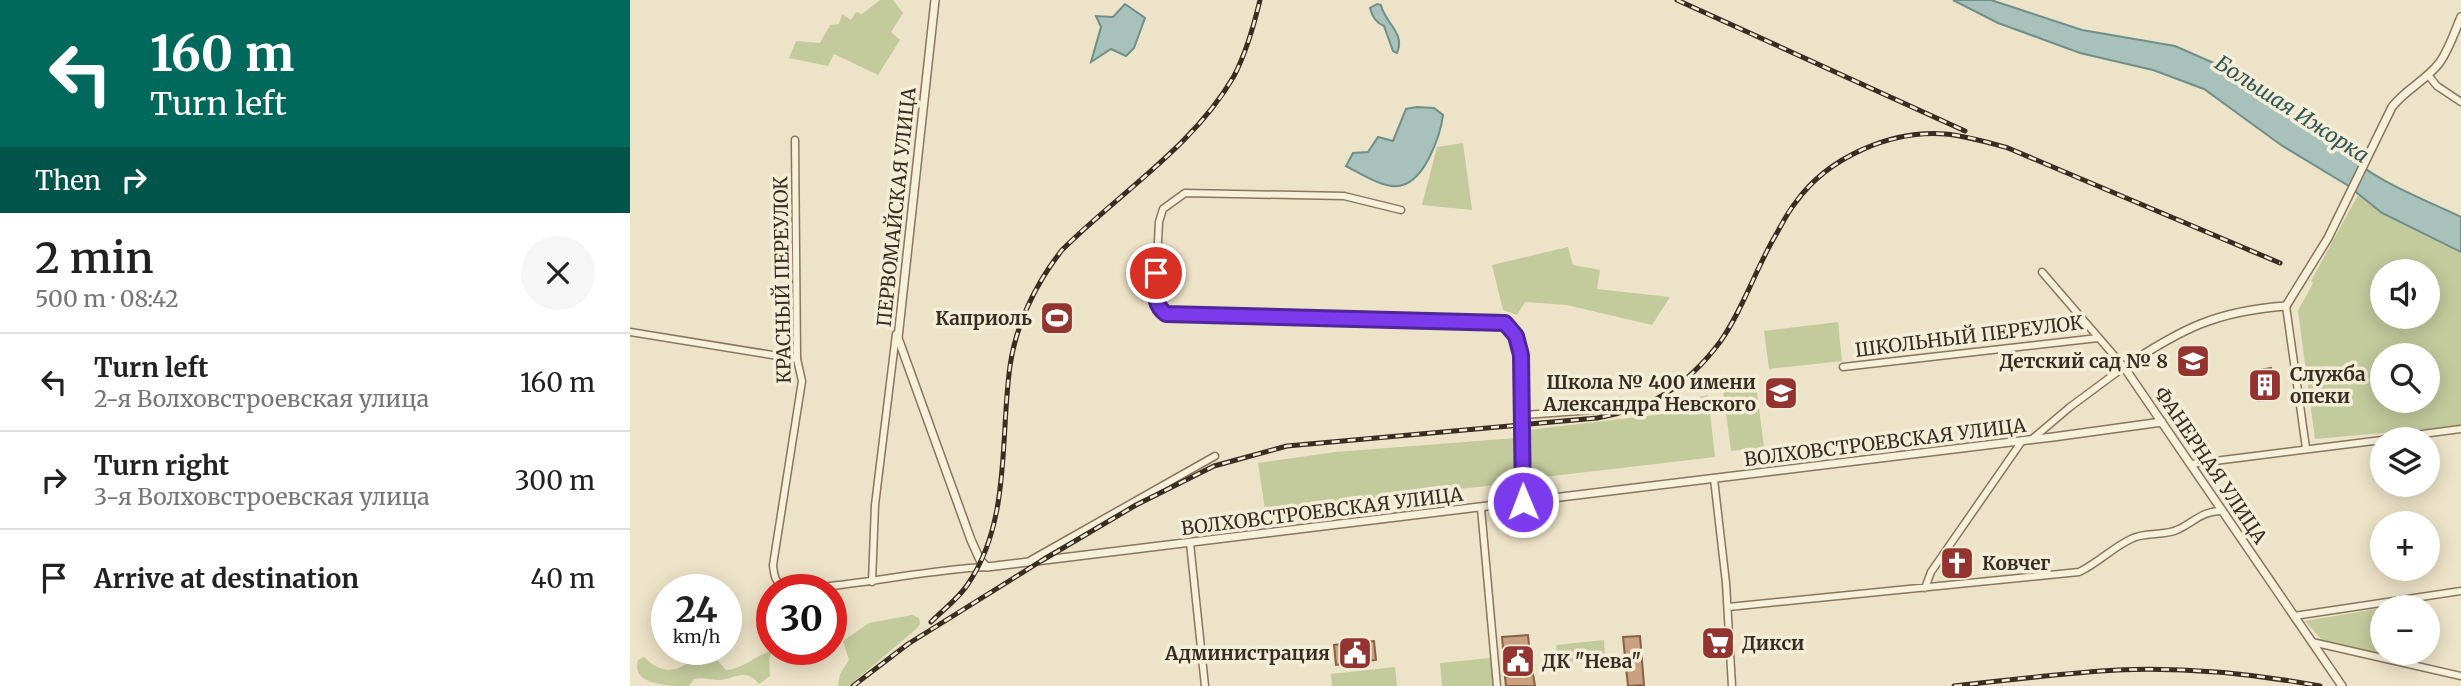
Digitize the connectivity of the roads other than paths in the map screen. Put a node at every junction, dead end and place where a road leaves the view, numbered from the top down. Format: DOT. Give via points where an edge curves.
graph roads {
  1 [pos="934,0"];
  2 [pos="2461,17"];
  3 [pos="2428,75"];
  4 [pos="2461,102"];
  5 [pos="795,140"];
  6 [pos="1401,210"];
  7 [pos="2042,272"];
  8 [pos="2286,306"];
  9 [pos="898,320"];
  10 [pos="630,332"];
  11 [pos="2098,338"];
  12 [pos="797,359"];
  13 [pos="1843,366"];
  14 [pos="2124,367"];
  15 [pos="1620,401"];
  16 [pos="1523,415"];
  17 [pos="2162,422"];
  18 [pos="2461,429"];
  19 [pos="2440,432"];
  20 [pos="2031,440"];
  21 [pos="2022,441"];
  22 [pos="2370,441"];
  23 [pos="2306,448"];
  24 [pos="1215,456"];
  25 [pos="2191,464"];
  26 [pos="1714,479"];
  27 [pos="1523,502"];
  28 [pos="1480,508"];
  29 [pos="2223,511"];
  30 [pos="1190,543"];
  31 [pos="1028,562"];
  32 [pos="987,567"];
  33 [pos="776,574"];
  34 [pos="872,582"];
  35 [pos="847,584"];
  36 [pos="1925,588"];
  37 [pos="2461,591"];
  38 [pos="1728,607"];
  39 [pos="2294,616"];
  40 [pos="2312,642"];
  41 [pos="2461,676"];
  42 [pos="1205,686"];
  43 [pos="1497,686"];
  44 [pos="1732,686"];
  45 [pos="2342,686"];
  1 -- 9 [label="street, ПЕРВОМАЙСКАЯ УЛИЦА"];
  2 -- 3 [label="street" via="2441,61"];
  3 -- 4 [label="street"];
  3 -- 8 [label="street" via="2392,107 2317,256"];
  5 -- 12 [label="street, КРАСНЫЙ ПЕРЕУЛОК"];
  6 -- 16 [label="street" via="1344,197 1185,193 1163,209 1159,222 1158,309 1166,314 1505,323 1516,336 1521,355"];
  7 -- 11 [label="street, ФАНЕРНАЯ УЛИЦА"];
  8 -- 14 [label="street" via="2216,317 2170,338"];
  8 -- 23 [label="street"];
  9 -- 32 [label="street, ПЕРВОМАЙСКАЯ УЛИЦА" via="901,351 971,540"];
  9 -- 34 [label="street" via="875,505"];
  10 -- 12 [label="street"];
  11 -- 13 [label="street, ШКОЛЬНЫЙ ПЕРЕУЛОК"];
  11 -- 14 [label="street, ФАНЕРНАЯ УЛИЦА"];
  12 -- 33 [label="street, КРАСНЫЙ ПЕРЕУЛОК" via="802,381 774,565"];
  14 -- 17 [label="street, ФАНЕРНАЯ УЛИЦА"];
  14 -- 20 [label="street"];
  15 -- 16 [label="street" via="1607,409"];
  16 -- 27 [label="street"];
  17 -- 20 [label="street, ВОЛХОВСТРОЕВСКАЯ УЛИЦА"];
  17 -- 25 [label="street, ФАНЕРНАЯ УЛИЦА"];
  18 -- 19 [label="street"];
  20 -- 21 [label="street, ВОЛХОВСТРОЕВСКАЯ УЛИЦА"];
  21 -- 26 [label="street, ВОЛХОВСТРОЕВСКАЯ УЛИЦА"];
  21 -- 36 [label="street" via="1931,572"];
  22 -- 23 [label="street"];
  23 -- 25 [label="street"];
  24 -- 31 [label="street"];
  25 -- 29 [label="street, ФАНЕРНАЯ УЛИЦА"];
  26 -- 27 [label="street, ВОЛХОВСТРОЕВСКАЯ УЛИЦА"];
  26 -- 38 [label="street"];
  27 -- 28 [label="street, ВОЛХОВСТРОЕВСКАЯ УЛИЦА"];
  28 -- 30 [label="street, ВОЛХОВСТРОЕВСКАЯ УЛИЦА"];
  28 -- 43 [label="street"];
  29 -- 36 [label="street" via="2210,510 2168,533 2132,538 2080,572"];
  29 -- 39 [label="street, ФАНЕРНАЯ УЛИЦА"];
  30 -- 31 [label="street, ВОЛХОВСТРОЕВСКАЯ УЛИЦА"];
  30 -- 42 [label="street"];
  31 -- 32 [label="street, ВОЛХОВСТРОЕВСКАЯ УЛИЦА"];
  32 -- 34 [label="street, ВОЛХОВСТРОЕВСКАЯ УЛИЦА"];
  34 -- 35 [label="street, ВОЛХОВСТРОЕВСКАЯ УЛИЦА"];
  36 -- 38 [label="street"];
  37 -- 39 [label="street"];
  38 -- 44 [label="street"];
  39 -- 40 [label="street, ФАНЕРНАЯ УЛИЦА"];
  40 -- 41 [label="street"];
  40 -- 45 [label="street, ФАНЕРНАЯ УЛИЦА"];
}
